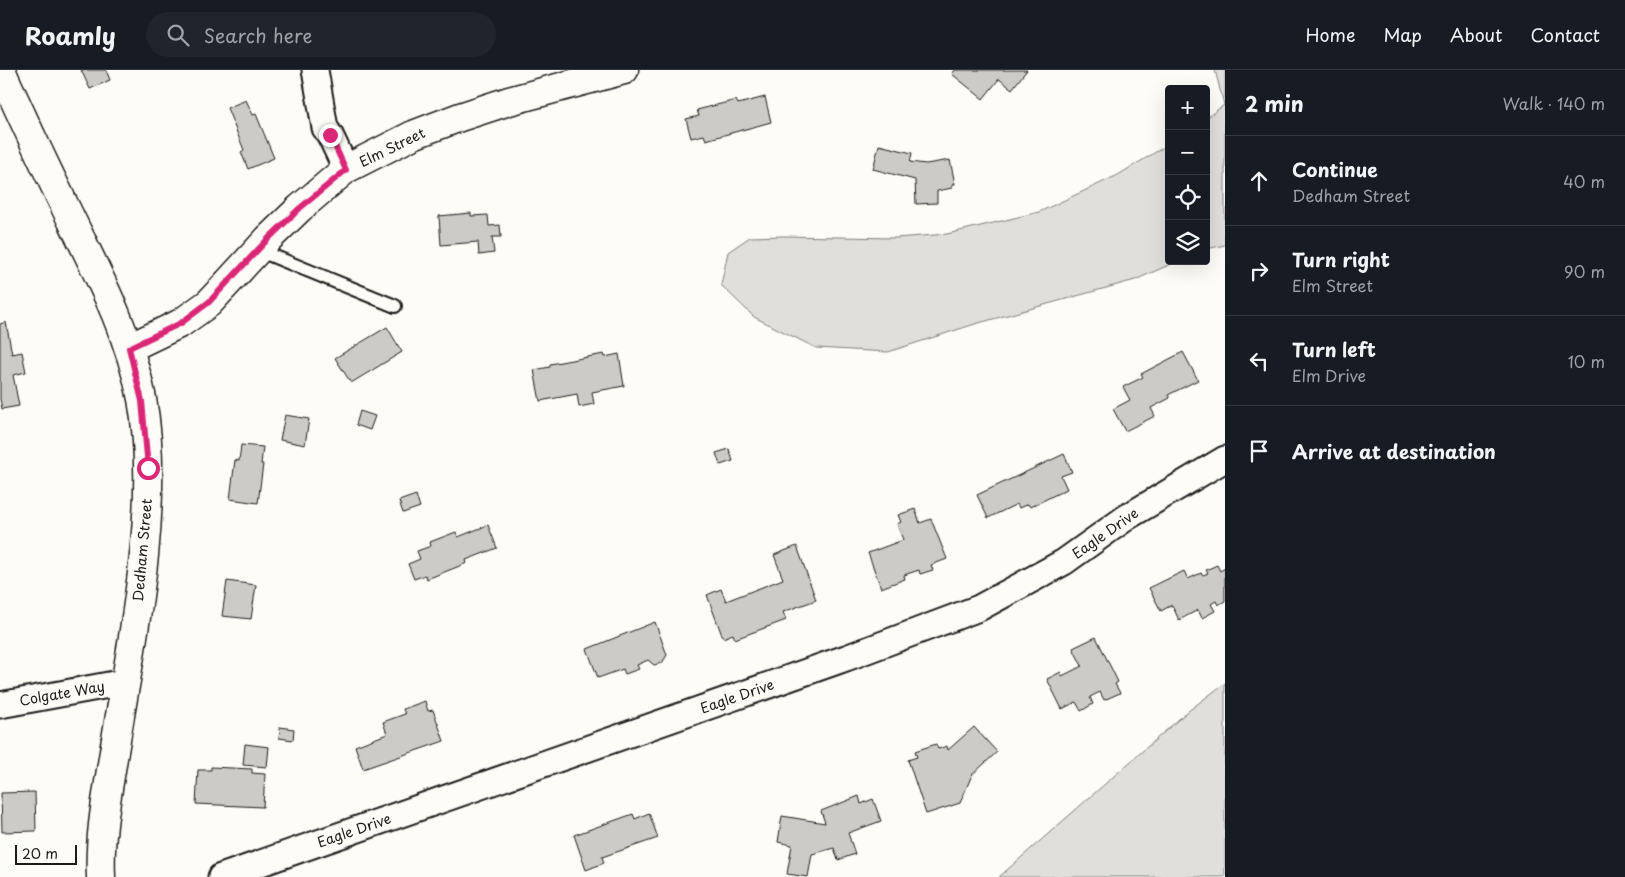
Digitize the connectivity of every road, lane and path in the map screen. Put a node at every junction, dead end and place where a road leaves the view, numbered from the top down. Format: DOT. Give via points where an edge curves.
graph roads {
  1 [pos="1,70"];
  2 [pos="315,70"];
  3 [pos="624,70"];
  4 [pos="346,170"];
  5 [pos="258,250"];
  6 [pos="395,306"];
  7 [pos="129,348"];
  8 [pos="1225,459"];
  9 [pos="125,682"];
  10 [pos="0,705"];
  11 [pos="101,877"];
  12 [pos="221,877"];
  1 -- 7 [label="main road, Dedham Street" via="102,281"];
  2 -- 4 [label="street" via="325,128"];
  3 -- 4 [label="main road, Elm Street" via="460,117 413,135"];
  4 -- 5 [label="main road, Elm Street" via="300,208"];
  5 -- 6 [label="lane"];
  5 -- 7 [label="main road, Elm Street" via="209,302 181,323"];
  7 -- 9 [label="main road, Dedham Street" via="142,401 148,468 144,556"];
  8 -- 12 [label="street, Eagle Drive" via="1127,517 1064,562 979,608 846,658"];
  9 -- 10 [label="street, Colgate Way"];
  9 -- 11 [label="main road, Dedham Street" via="104,815"];
}
